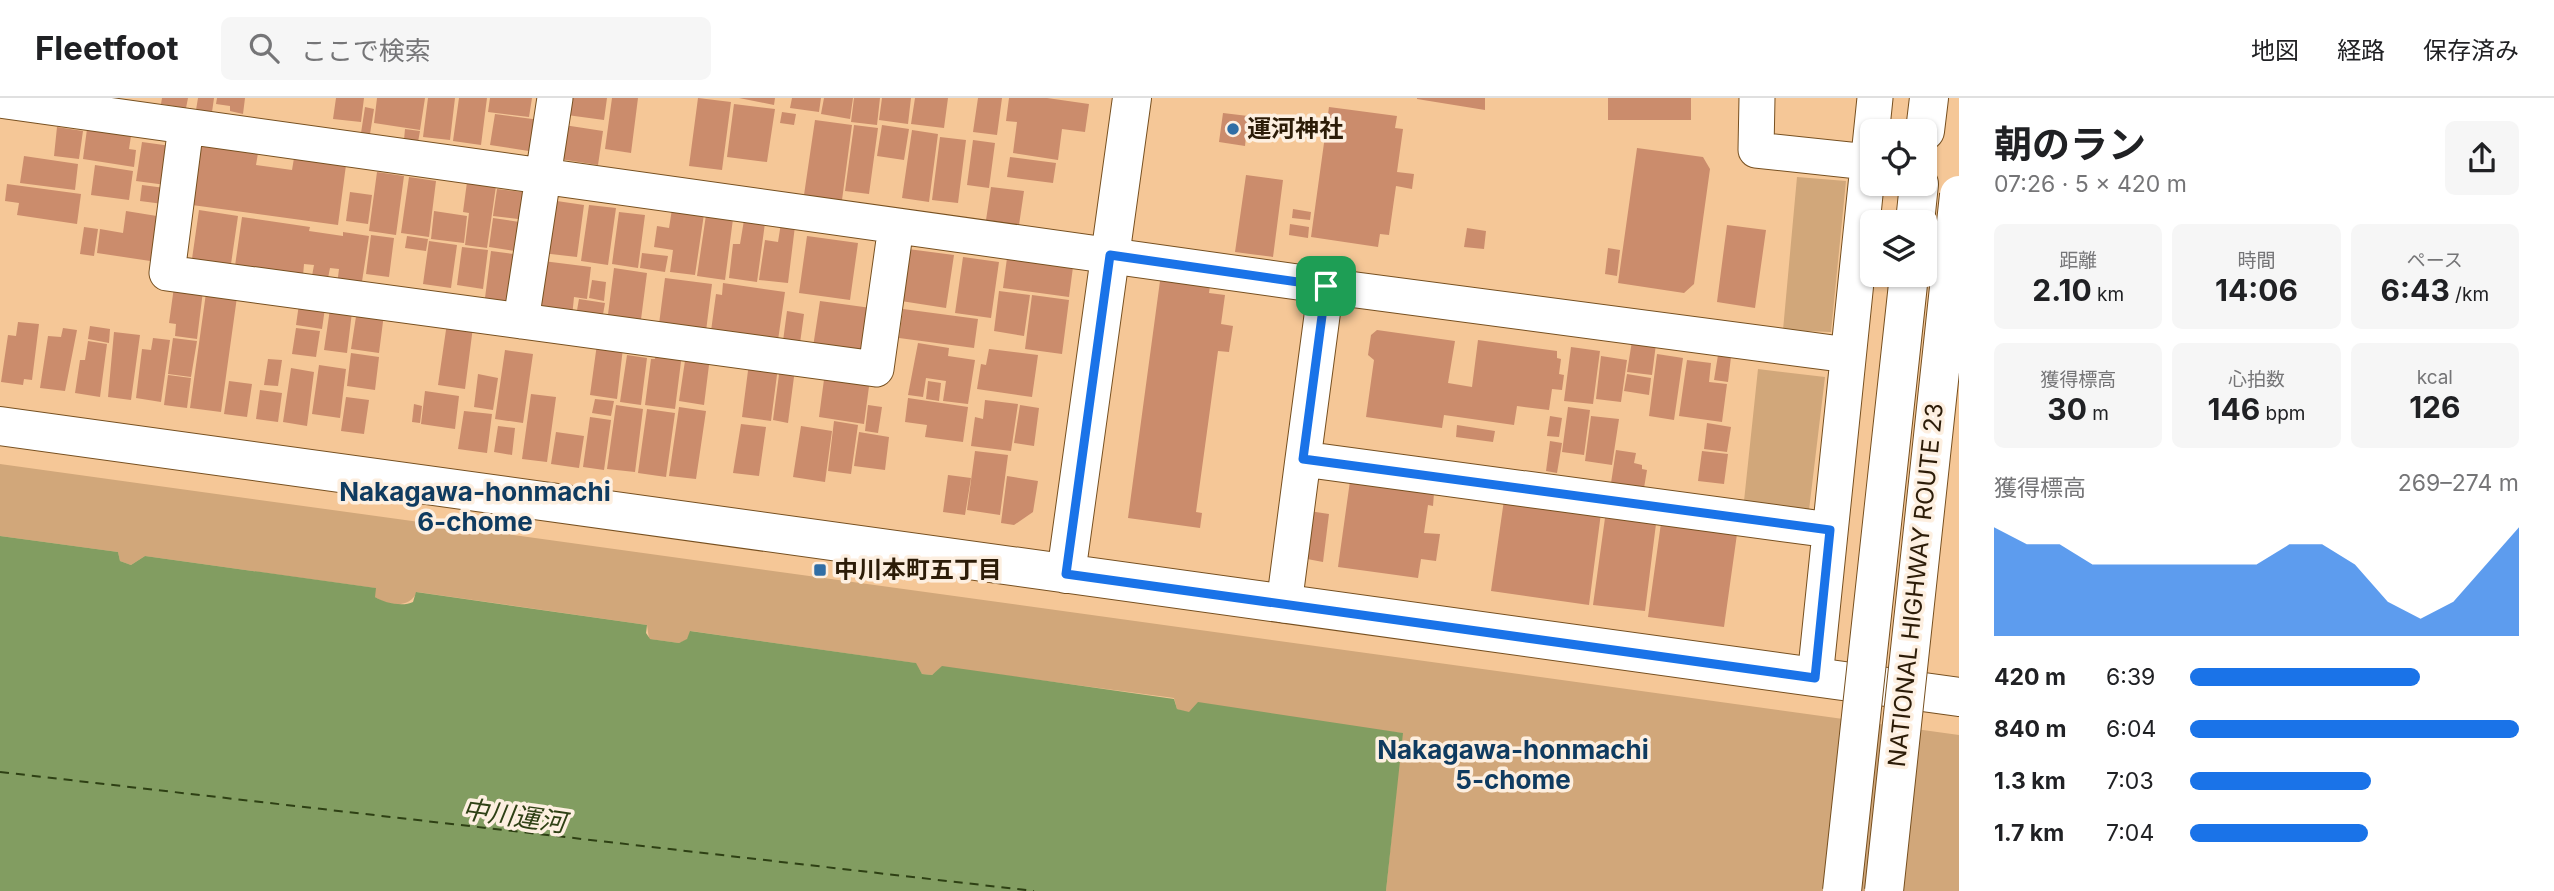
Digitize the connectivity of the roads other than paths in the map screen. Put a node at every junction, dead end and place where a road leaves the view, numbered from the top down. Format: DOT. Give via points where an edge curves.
graph roads {
  1 [pos="555,98"];
  2 [pos="1132,98"];
  3 [pos="1757,98"];
  4 [pos="1875,98"];
  5 [pos="1929,98"];
  6 [pos="0,100"];
  7 [pos="1873,119"];
  8 [pos="1926,119"];
  9 [pos="186,126"];
  10 [pos="1860,161"];
  11 [pos="543,177"];
  12 [pos="1959,195"];
  13 [pos="1864,196"];
  14 [pos="896,226"];
  15 [pos="1110,255"];
  16 [pos="1326,286"];
  17 [pos="1908,287"];
  18 [pos="521,321"];
  19 [pos="1848,355"];
  20 [pos="0,426"];
  21 [pos="1303,459"];
  22 [pos="1830,530"];
  23 [pos="1066,574"];
  24 [pos="1284,605"];
  25 [pos="1815,678"];
  26 [pos="1959,697"];
  27 [pos="1842,891"];
  28 [pos="1884,891"];
  1 -- 11 [label="street"];
  2 -- 15 [label="main road"];
  3 -- 10 [label="street" via="1756,150"];
  4 -- 7 [label="street"];
  5 -- 8 [label="main road"];
  6 -- 9 [label="street"];
  9 -- 11 [label="street"];
  9 -- 18 [label="street" via="167,273"];
  11 -- 14 [label="street"];
  11 -- 18 [label="street"];
  12 -- 28 [label="main road, NATIONAL HIGHWAY ROUTE 23, bridge"];
  13 -- 19 [label="street"];
  14 -- 15 [label="street"];
  14 -- 18 [label="street" via="876,369"];
  15 -- 16 [label="street"];
  15 -- 23 [label="main road"];
  16 -- 19 [label="street"];
  16 -- 21 [label="street"];
  17 -- 27 [label="main road, NATIONAL HIGHWAY ROUTE 23, bridge"];
  19 -- 22 [label="street"];
  20 -- 23 [label="main road"];
  21 -- 22 [label="street"];
  21 -- 24 [label="street"];
  22 -- 25 [label="street"];
  23 -- 24 [label="main road"];
  24 -- 25 [label="main road"];
  25 -- 26 [label="main road"];
}
